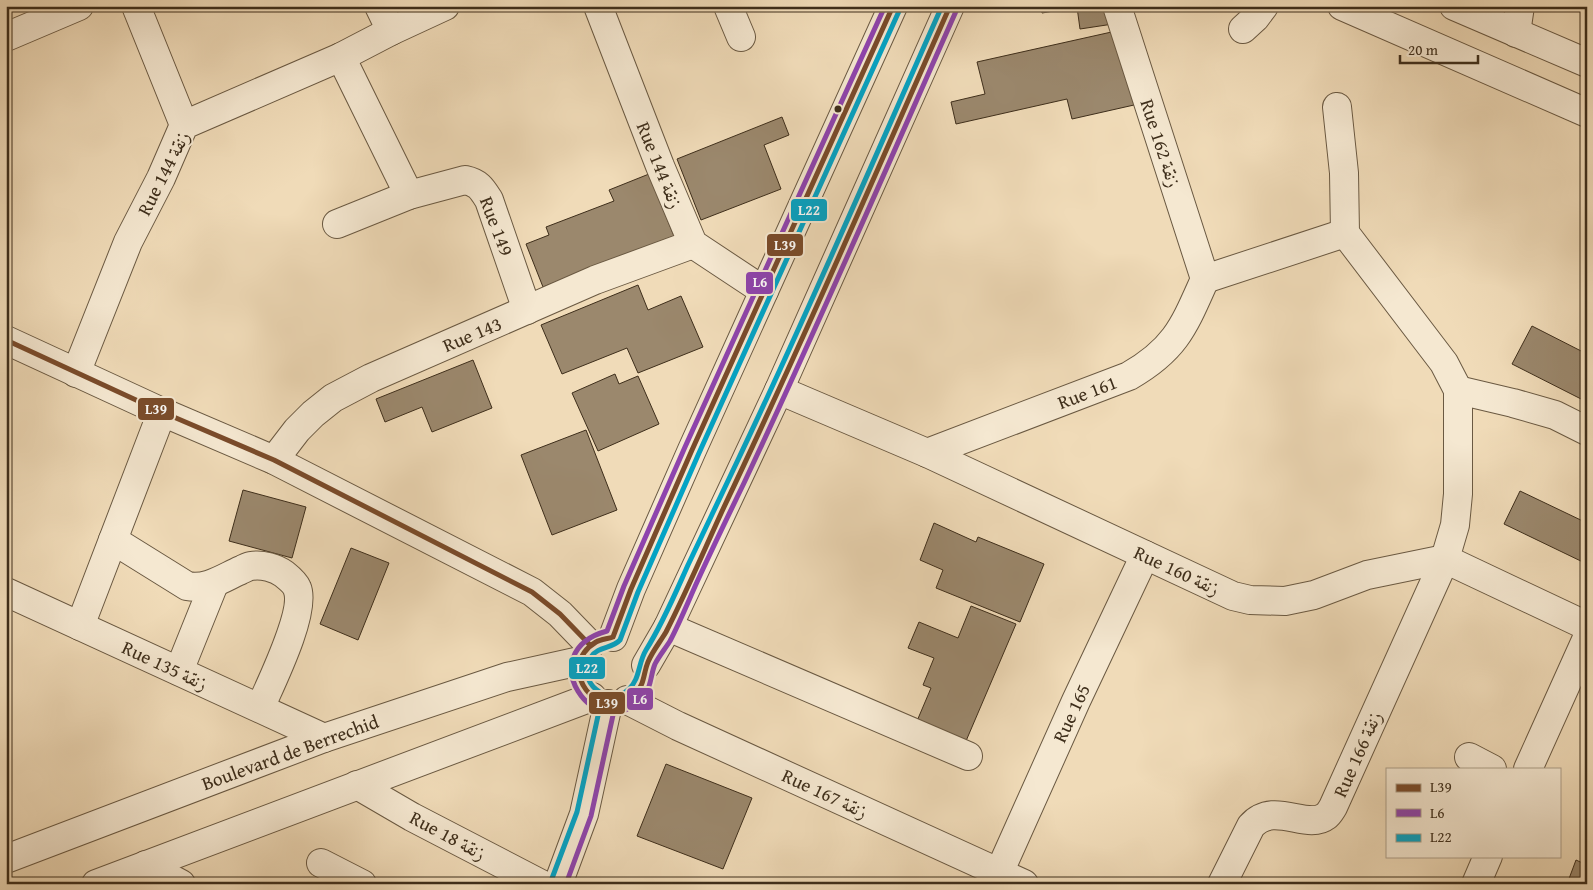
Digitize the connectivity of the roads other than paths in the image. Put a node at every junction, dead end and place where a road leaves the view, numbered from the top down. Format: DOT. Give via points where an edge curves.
graph roads {
  1 [pos="79,6"];
  2 [pos="136,6"];
  3 [pos="379,6"];
  4 [pos="445,6"];
  5 [pos="728,6"];
  6 [pos="893,6"];
  7 [pos="950,6"];
  8 [pos="1117,6"];
  9 [pos="1264,6"];
  10 [pos="1342,6"];
  11 [pos="1454,6"];
  12 [pos="1520,6"];
  13 [pos="602,7"];
  14 [pos="1243,29"];
  15 [pos="391,31"];
  16 [pos="1516,33"];
  17 [pos="6,37"];
  18 [pos="741,37"];
  19 [pos="341,57"];
  20 [pos="1587,63"];
  21 [pos="1337,108"];
  22 [pos="1587,113"];
  23 [pos="184,125"];
  24 [pos="408,195"];
  25 [pos="337,224"];
  26 [pos="1345,233"];
  27 [pos="693,244"];
  28 [pos="1205,279"];
  29 [pos="764,291"];
  30 [pos="527,310"];
  31 [pos="6,340"];
  32 [pos="76,373"];
  33 [pos="779,390"];
  34 [pos="1458,390"];
  35 [pos="162,412"];
  36 [pos="1587,431"];
  37 [pos="926,454"];
  38 [pos="274,460"];
  39 [pos="113,540"];
  40 [pos="1146,555"];
  41 [pos="1445,559"];
  42 [pos="214,584"];
  43 [pos="6,592"];
  44 [pos="80,626"];
  45 [pos="1587,626"];
  46 [pos="668,627"];
  47 [pos="1587,638"];
  48 [pos="594,648"];
  49 [pos="646,664"];
  50 [pos="179,671"];
  51 [pos="609,701"];
  52 [pos="260,708"];
  53 [pos="324,738"];
  54 [pos="968,756"];
  55 [pos="1528,768"];
  56 [pos="357,785"];
  57 [pos="1487,858"];
  58 [pos="6,860"];
  59 [pos="321,863"];
  60 [pos="146,865"];
  61 [pos="999,873"];
  62 [pos="96,884"];
  63 [pos="181,884"];
  64 [pos="362,884"];
  65 [pos="541,884"];
  66 [pos="558,884"];
  67 [pos="1024,884"];
  68 [pos="1222,884"];
  69 [pos="1476,884"];
  1 -- 17 [label="street"];
  2 -- 23 [label="street"];
  3 -- 15 [label="street"];
  4 -- 15 [label="street, Rue 144 زنقة"];
  5 -- 18 [label="street"];
  6 -- 29 [label="street"];
  7 -- 33 [label="street"];
  8 -- 28 [label="street, Rue 162 زنقة"];
  9 -- 14 [label="street"];
  10 -- 22 [label="street"];
  11 -- 16 [label="street"];
  12 -- 16 [label="street"];
  13 -- 27 [label="street, Rue 144 زنقة" via="660,166"];
  15 -- 19 [label="street, Rue 144 زنقة"];
  16 -- 20 [label="street"];
  19 -- 23 [label="street, Rue 144 زنقة"];
  19 -- 24 [label="street"];
  21 -- 26 [label="street" via="1344,173"];
  23 -- 32 [label="street, Rue 144 زنقة" via="128,242"];
  24 -- 25 [label="street, Rue 149"];
  24 -- 30 [label="street, Rue 149" via="465,180 480,185 489,200"];
  26 -- 28 [label="street"];
  26 -- 34 [label="street" via="1444,363"];
  27 -- 29 [label="street"];
  27 -- 30 [label="street, Rue 143" via="595,280"];
  28 -- 37 [label="street, Rue 161" via="1182,329 1163,353 1147,366 1129,376"];
  29 -- 48 [label="street" via="634,580"];
  30 -- 38 [label="street, Rue 143" via="387,370 333,398 296,430"];
  31 -- 32 [label="street"];
  32 -- 35 [label="street"];
  33 -- 37 [label="street, Rue 160 زنقة"];
  33 -- 46 [label="street"];
  34 -- 36 [label="street" via="1555,415"];
  34 -- 41 [label="street" via="1458,494 1455,525"];
  35 -- 38 [label="street"];
  35 -- 39 [label="street"];
  37 -- 40 [label="street, Rue 160 زنقة"];
  38 -- 48 [label="street" via="532,592"];
  39 -- 42 [label="street" via="187,586 196,588"];
  39 -- 44 [label="street"];
  40 -- 41 [label="street, Rue 160 زنقة" via="1233,596 1266,601 1304,597 1367,575"];
  40 -- 61 [label="street, Rue 165"];
  41 -- 45 [label="street"];
  41 -- 68 [label="street, Rue 166 زنقة" via="1327,816 1309,820 1274,814 1257,819"];
  42 -- 50 [label="street"];
  42 -- 52 [label="street" via="251,566 268,567 290,579 298,589 293,630"];
  43 -- 44 [label="street, Rue 135 زنقة"];
  44 -- 50 [label="street, Rue 135 زنقة"];
  46 -- 49 [label="street"];
  46 -- 54 [label="street"];
  47 -- 55 [label="street"];
  48 -- 49 [label="street" via="623,638 640,650"];
  48 -- 51 [label="street" via="580,680 584,689"];
  48 -- 53 [label="street, Boulevard de Berrechid"];
  49 -- 51 [label="street" via="645,679 635,695"];
  50 -- 52 [label="street, Rue 135 زنقة"];
  51 -- 56 [label="street"];
  51 -- 61 [label="street, Rue 167 زنقة" via="678,726"];
  51 -- 66 [label="street" via="584,814"];
  52 -- 53 [label="street, Rue 135 زنقة"];
  53 -- 58 [label="street, Boulevard de Berrechid"];
  56 -- 60 [label="street"];
  56 -- 65 [label="street, Rue 18 زنقة"];
  57 -- 69 [label="street"];
  59 -- 64 [label="street"];
  60 -- 62 [label="street"];
  60 -- 63 [label="street"];
  61 -- 67 [label="street, Rue 167 زنقة"];
}
